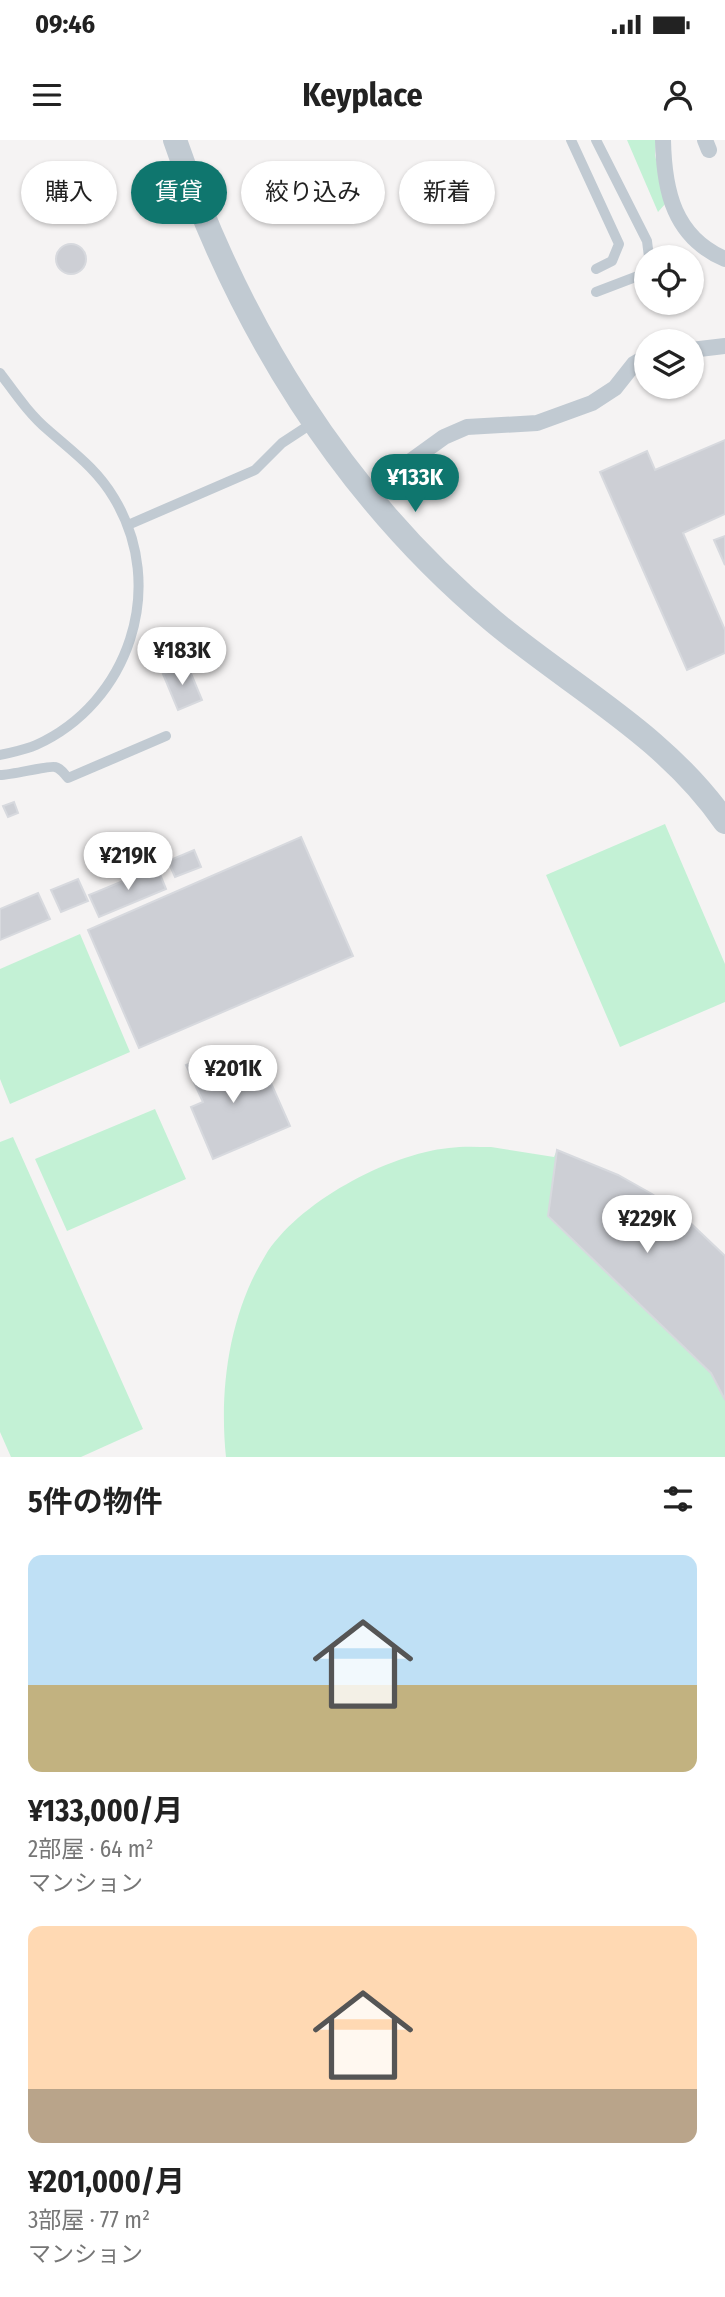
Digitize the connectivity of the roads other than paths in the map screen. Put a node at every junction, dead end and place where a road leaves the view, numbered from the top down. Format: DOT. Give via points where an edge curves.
graph roads {
  1 [pos="175,140"];
  2 [pos="571,140"];
  3 [pos="596,140"];
  4 [pos="663,140"];
  5 [pos="648,245"];
  6 [pos="725,259"];
  7 [pos="596,269"];
  8 [pos="634,278"];
  9 [pos="596,292"];
  10 [pos="725,346"];
  11 [pos="704,348"];
  12 [pos="634,364"];
  13 [pos="0,373"];
  14 [pos="314,422"];
  15 [pos="390,476"];
  16 [pos="128,525"];
  17 [pos="166,736"];
  18 [pos="0,755"];
  19 [pos="0,775"];
  20 [pos="725,822"];
  1 -- 14 [label="street" via="235,290"];
  2 -- 7 [label="lane" via="619,244 612,261"];
  3 -- 5 [label="lane"];
  4 -- 6 [label="street" via="663,164 674,212 701,247"];
  8 -- 9 [label="lane"];
  10 -- 11 [label="street"];
  12 -- 15 [label="street" via="615,388 592,403 537,423 467,427 444,437"];
  13 -- 16 [label="lane" via="24,407 100,476"];
  14 -- 16 [label="lane" via="282,443 255,470"];
  14 -- 20 [label="street" via="368,494 431,564 499,626 636,727"];
  16 -- 18 [label="lane" via="141,597 116,675 94,704 67,727 35,746"];
  17 -- 19 [label="lane" via="68,778 51,766"];
}
